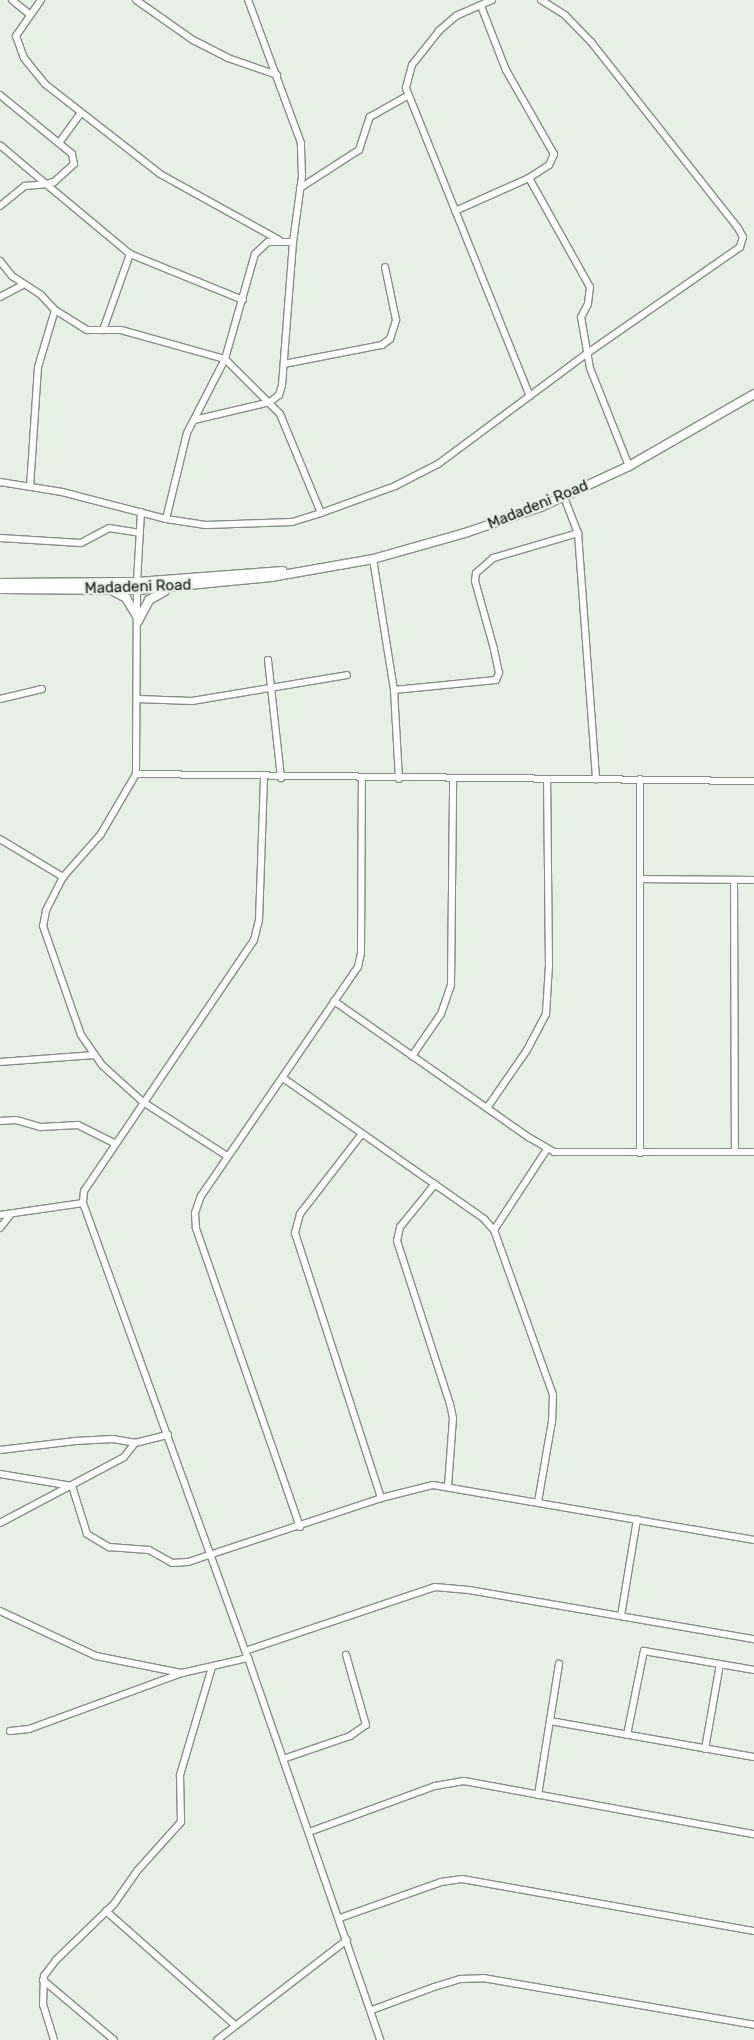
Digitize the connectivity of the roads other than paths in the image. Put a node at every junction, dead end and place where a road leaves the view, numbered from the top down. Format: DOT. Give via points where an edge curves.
graph roads {
  1 [pos="12,0"];
  2 [pos="41,0"];
  3 [pos="136,0"];
  4 [pos="248,0"];
  5 [pos="492,0"];
  6 [pos="541,0"];
  7 [pos="481,6"];
  8 [pos="29,14"];
  9 [pos="277,75"];
  10 [pos="0,95"];
  11 [pos="407,96"];
  12 [pos="80,114"];
  13 [pos="58,143"];
  14 [pos="0,145"];
  15 [pos="529,178"];
  16 [pos="46,184"];
  17 [pos="300,188"];
  18 [pos="0,206"];
  19 [pos="455,211"];
  20 [pos="279,240"];
  21 [pos="293,242"];
  22 [pos="130,254"];
  23 [pos="0,261"];
  24 [pos="385,267"];
  25 [pos="23,285"];
  26 [pos="0,297"];
  27 [pos="243,300"];
  28 [pos="55,310"];
  29 [pos="103,330"];
  30 [pos="588,352"];
  31 [pos="225,359"];
  32 [pos="284,364"];
  33 [pos="754,394"];
  34 [pos="530,396"];
  35 [pos="270,402"];
  36 [pos="194,420"];
  37 [pos="629,466"];
  38 [pos="0,482"];
  39 [pos="30,486"];
  40 [pos="564,497"];
  41 [pos="141,512"];
  42 [pos="321,514"];
  43 [pos="166,519"];
  44 [pos="140,532"];
  45 [pos="578,532"];
  46 [pos="0,538"];
  47 [pos="373,559"];
  48 [pos="305,571"];
  49 [pos="0,583"];
  50 [pos="137,586"];
  51 [pos="176,587"];
  52 [pos="0,589"];
  53 [pos="112,590"];
  54 [pos="138,619"];
  55 [pos="268,660"];
  56 [pos="347,675"];
  57 [pos="269,688"];
  58 [pos="42,689"];
  59 [pos="394,690"];
  60 [pos="0,699"];
  61 [pos="137,699"];
  62 [pos="136,774"];
  63 [pos="264,778"];
  64 [pos="280,778"];
  65 [pos="362,779"];
  66 [pos="399,779"];
  67 [pos="547,779"];
  68 [pos="596,779"];
  69 [pos="640,779"];
  70 [pos="453,780"];
  71 [pos="754,781"];
  72 [pos="0,839"];
  73 [pos="63,877"];
  74 [pos="640,879"];
  75 [pos="734,880"];
  76 [pos="754,880"];
  77 [pos="334,1001"];
  78 [pos="95,1055"];
  79 [pos="412,1056"];
  80 [pos="0,1062"];
  81 [pos="283,1078"];
  82 [pos="143,1102"];
  83 [pos="487,1108"];
  84 [pos="0,1121"];
  85 [pos="361,1135"];
  86 [pos="116,1144"];
  87 [pos="547,1149"];
  88 [pos="735,1151"];
  89 [pos="754,1152"];
  90 [pos="640,1153"];
  91 [pos="228,1156"];
  92 [pos="435,1184"];
  93 [pos="83,1203"];
  94 [pos="0,1215"];
  95 [pos="10,1215"];
  96 [pos="0,1228"];
  97 [pos="494,1230"];
  98 [pos="168,1435"];
  99 [pos="135,1443"];
  100 [pos="0,1450"];
  101 [pos="0,1474"];
  102 [pos="72,1486"];
  103 [pos="448,1486"];
  104 [pos="381,1498"];
  105 [pos="538,1502"];
  106 [pos="637,1519"];
  107 [pos="0,1523"];
  108 [pos="300,1527"];
  109 [pos="754,1540"];
  110 [pos="211,1554"];
  111 [pos="0,1611"];
  112 [pos="621,1616"];
  113 [pos="754,1639"];
  114 [pos="247,1654"];
  115 [pos="346,1656"];
  116 [pos="559,1664"];
  117 [pos="720,1664"];
  118 [pos="212,1667"];
  119 [pos="754,1670"];
  120 [pos="182,1673"];
  121 [pos="550,1721"];
  122 [pos="10,1731"];
  123 [pos="627,1735"];
  124 [pos="705,1749"];
  125 [pos="754,1757"];
  126 [pos="283,1759"];
  127 [pos="538,1795"];
  128 [pos="309,1832"];
  129 [pos="754,1834"];
  130 [pos="106,1911"];
  131 [pos="340,1918"];
  132 [pos="754,1931"];
  133 [pos="347,1940"];
  134 [pos="43,1980"];
  135 [pos="372,2010"];
  136 [pos="235,2025"];
  137 [pos="754,2025"];
  138 [pos="54,2040"];
  139 [pos="114,2040"];
  140 [pos="217,2040"];
  141 [pos="380,2040"];
  1 -- 8 [label="street"];
  2 -- 8 [label="street"];
  3 -- 9 [label="street" via="192,40 228,58"];
  4 -- 9 [label="street"];
  5 -- 7 [label="street"];
  6 -- 30 [label="street" via="565,15 591,42 743,237 740,247"];
  7 -- 11 [label="street" via="448,22 421,52 408,74"];
  7 -- 15 [label="street" via="506,70 554,154 552,162"];
  8 -- 12 [label="street" via="16,36 24,58 45,84"];
  9 -- 17 [label="street" via="301,143"];
  10 -- 13 [label="street"];
  11 -- 17 [label="street" via="370,117 359,150"];
  11 -- 19 [label="street"];
  12 -- 13 [label="street"];
  12 -- 20 [label="street" via="160,174"];
  13 -- 16 [label="street" via="74,157 74,164 54,182"];
  14 -- 16 [label="street"];
  15 -- 19 [label="street"];
  15 -- 30 [label="street" via="590,287 588,304 581,317"];
  16 -- 18 [label="street" via="25,186"];
  16 -- 22 [label="street"];
  17 -- 21 [label="street"];
  19 -- 34 [label="street"];
  20 -- 21 [label="street"];
  20 -- 27 [label="street" via="260,246 255,254"];
  21 -- 32 [label="street"];
  22 -- 27 [label="street"];
  22 -- 29 [label="street"];
  23 -- 25 [label="street"];
  24 -- 32 [label="street" via="396,320 390,339 382,345"];
  25 -- 26 [label="street"];
  25 -- 28 [label="street" via="41,295"];
  27 -- 31 [label="street"];
  28 -- 29 [label="street" via="83,328"];
  28 -- 39 [label="street" via="38,367"];
  29 -- 31 [label="street" via="121,330"];
  30 -- 34 [label="street"];
  30 -- 37 [label="street" via="592,374"];
  31 -- 35 [label="street"];
  31 -- 36 [label="street"];
  32 -- 35 [label="street" via="281,392"];
  33 -- 37 [label="street, Madadeni Road"];
  34 -- 42 [label="street" via="438,464 395,486"];
  35 -- 36 [label="street"];
  35 -- 42 [label="street" via="280,414"];
  36 -- 43 [label="street" via="180,454"];
  37 -- 40 [label="street, Madadeni Road"];
  38 -- 39 [label="street"];
  39 -- 41 [label="street"];
  40 -- 45 [label="street"];
  40 -- 47 [label="street, Madadeni Road" via="465,533"];
  41 -- 43 [label="street"];
  41 -- 44 [label="street"];
  42 -- 43 [label="street" via="292,522 249,525 206,525"];
  44 -- 46 [label="street" via="109,528 81,543"];
  44 -- 50 [label="street"];
  45 -- 59 [label="street" via="493,558 476,573 474,581 499,673 496,680"];
  45 -- 68 [label="street"];
  47 -- 48 [label="street, Madadeni Road"];
  47 -- 59 [label="street"];
  48 -- 50 [label="street, Madadeni Road"];
  48 -- 51 [label="street, Madadeni Road"];
  49 -- 50 [label="street, Madadeni Road"];
  50 -- 51 [label="street, Madadeni Road"];
  50 -- 53 [label="street, Madadeni Road"];
  50 -- 54 [label="street"];
  51 -- 54 [label="street" via="153,597"];
  52 -- 53 [label="street, Madadeni Road"];
  53 -- 54 [label="street" via="126,598"];
  54 -- 61 [label="street"];
  55 -- 57 [label="street"];
  56 -- 57 [label="street"];
  57 -- 61 [label="street" via="192,701"];
  57 -- 64 [label="street"];
  58 -- 60 [label="street"];
  59 -- 66 [label="street"];
  61 -- 62 [label="street"];
  62 -- 63 [label="street"];
  62 -- 73 [label="street" via="101,834"];
  63 -- 64 [label="street"];
  63 -- 82 [label="street" via="260,920 254,940"];
  64 -- 65 [label="street"];
  65 -- 66 [label="street"];
  65 -- 77 [label="street" via="361,953 358,967"];
  66 -- 70 [label="street"];
  67 -- 68 [label="street"];
  67 -- 70 [label="street"];
  67 -- 83 [label="street" via="549,965 546,1014 527,1050"];
  68 -- 69 [label="street"];
  69 -- 71 [label="street"];
  69 -- 74 [label="street"];
  70 -- 79 [label="street" via="451,985 440,1014"];
  72 -- 73 [label="street"];
  73 -- 78 [label="street" via="46,911 43,926 74,1016"];
  74 -- 75 [label="street"];
  74 -- 90 [label="street"];
  75 -- 76 [label="street"];
  75 -- 88 [label="street"];
  77 -- 79 [label="street"];
  77 -- 81 [label="street"];
  78 -- 80 [label="street"];
  78 -- 82 [label="street"];
  79 -- 83 [label="street"];
  81 -- 85 [label="street"];
  81 -- 91 [label="street"];
  82 -- 86 [label="street"];
  82 -- 91 [label="street"];
  83 -- 87 [label="street"];
  84 -- 86 [label="street" via="16,1120 41,1127 78,1125"];
  85 -- 92 [label="street"];
  85 -- 104 [label="street" via="300,1214 295,1233"];
  86 -- 93 [label="street" via="84,1191"];
  87 -- 90 [label="street" via="563,1154"];
  87 -- 97 [label="street"];
  88 -- 89 [label="street"];
  88 -- 90 [label="street"];
  91 -- 108 [label="street" via="198,1204 196,1228"];
  92 -- 97 [label="street" via="484,1219"];
  92 -- 103 [label="street" via="400,1227 397,1241 453,1418"];
  93 -- 95 [label="street"];
  93 -- 98 [label="street"];
  94 -- 95 [label="street"];
  95 -- 96 [label="street"];
  97 -- 105 [label="street" via="553,1395 552,1421"];
  98 -- 99 [label="street"];
  98 -- 110 [label="street"];
  99 -- 100 [label="street" via="76,1441"];
  99 -- 102 [label="street" via="124,1457"];
  101 -- 102 [label="street"];
  102 -- 107 [label="street"];
  102 -- 110 [label="street" via="81,1522 87,1534 98,1542 117,1548 149,1550 172,1564"];
  103 -- 104 [label="street" via="426,1487"];
  103 -- 105 [label="street"];
  104 -- 108 [label="street"];
  105 -- 106 [label="street"];
  106 -- 109 [label="street"];
  106 -- 112 [label="street"];
  108 -- 110 [label="street"];
  110 -- 114 [label="street"];
  111 -- 120 [label="street" via="96,1656"];
  112 -- 113 [label="street"];
  112 -- 114 [label="street" via="435,1587"];
  114 -- 118 [label="street"];
  114 -- 126 [label="street"];
  115 -- 126 [label="street" via="366,1726 350,1736"];
  116 -- 121 [label="street"];
  117 -- 119 [label="street"];
  117 -- 123 [label="street" via="644,1651"];
  117 -- 124 [label="street"];
  118 -- 120 [label="street"];
  118 -- 130 [label="street" via="180,1775 181,1822 137,1870"];
  120 -- 122 [label="street" via="30,1728"];
  121 -- 123 [label="street"];
  121 -- 127 [label="street"];
  123 -- 124 [label="street"];
  124 -- 125 [label="street"];
  126 -- 128 [label="street"];
  127 -- 128 [label="street" via="454,1782"];
  127 -- 129 [label="street"];
  128 -- 131 [label="street"];
  130 -- 134 [label="street" via="49,1968"];
  130 -- 136 [label="street"];
  131 -- 132 [label="street" via="441,1882 462,1879"];
  131 -- 133 [label="street"];
  133 -- 135 [label="street"];
  133 -- 136 [label="street"];
  134 -- 138 [label="street" via="43,2005"];
  134 -- 139 [label="street"];
  135 -- 137 [label="street" via="460,1979 483,1978"];
  135 -- 141 [label="street"];
  136 -- 140 [label="street"];
}
